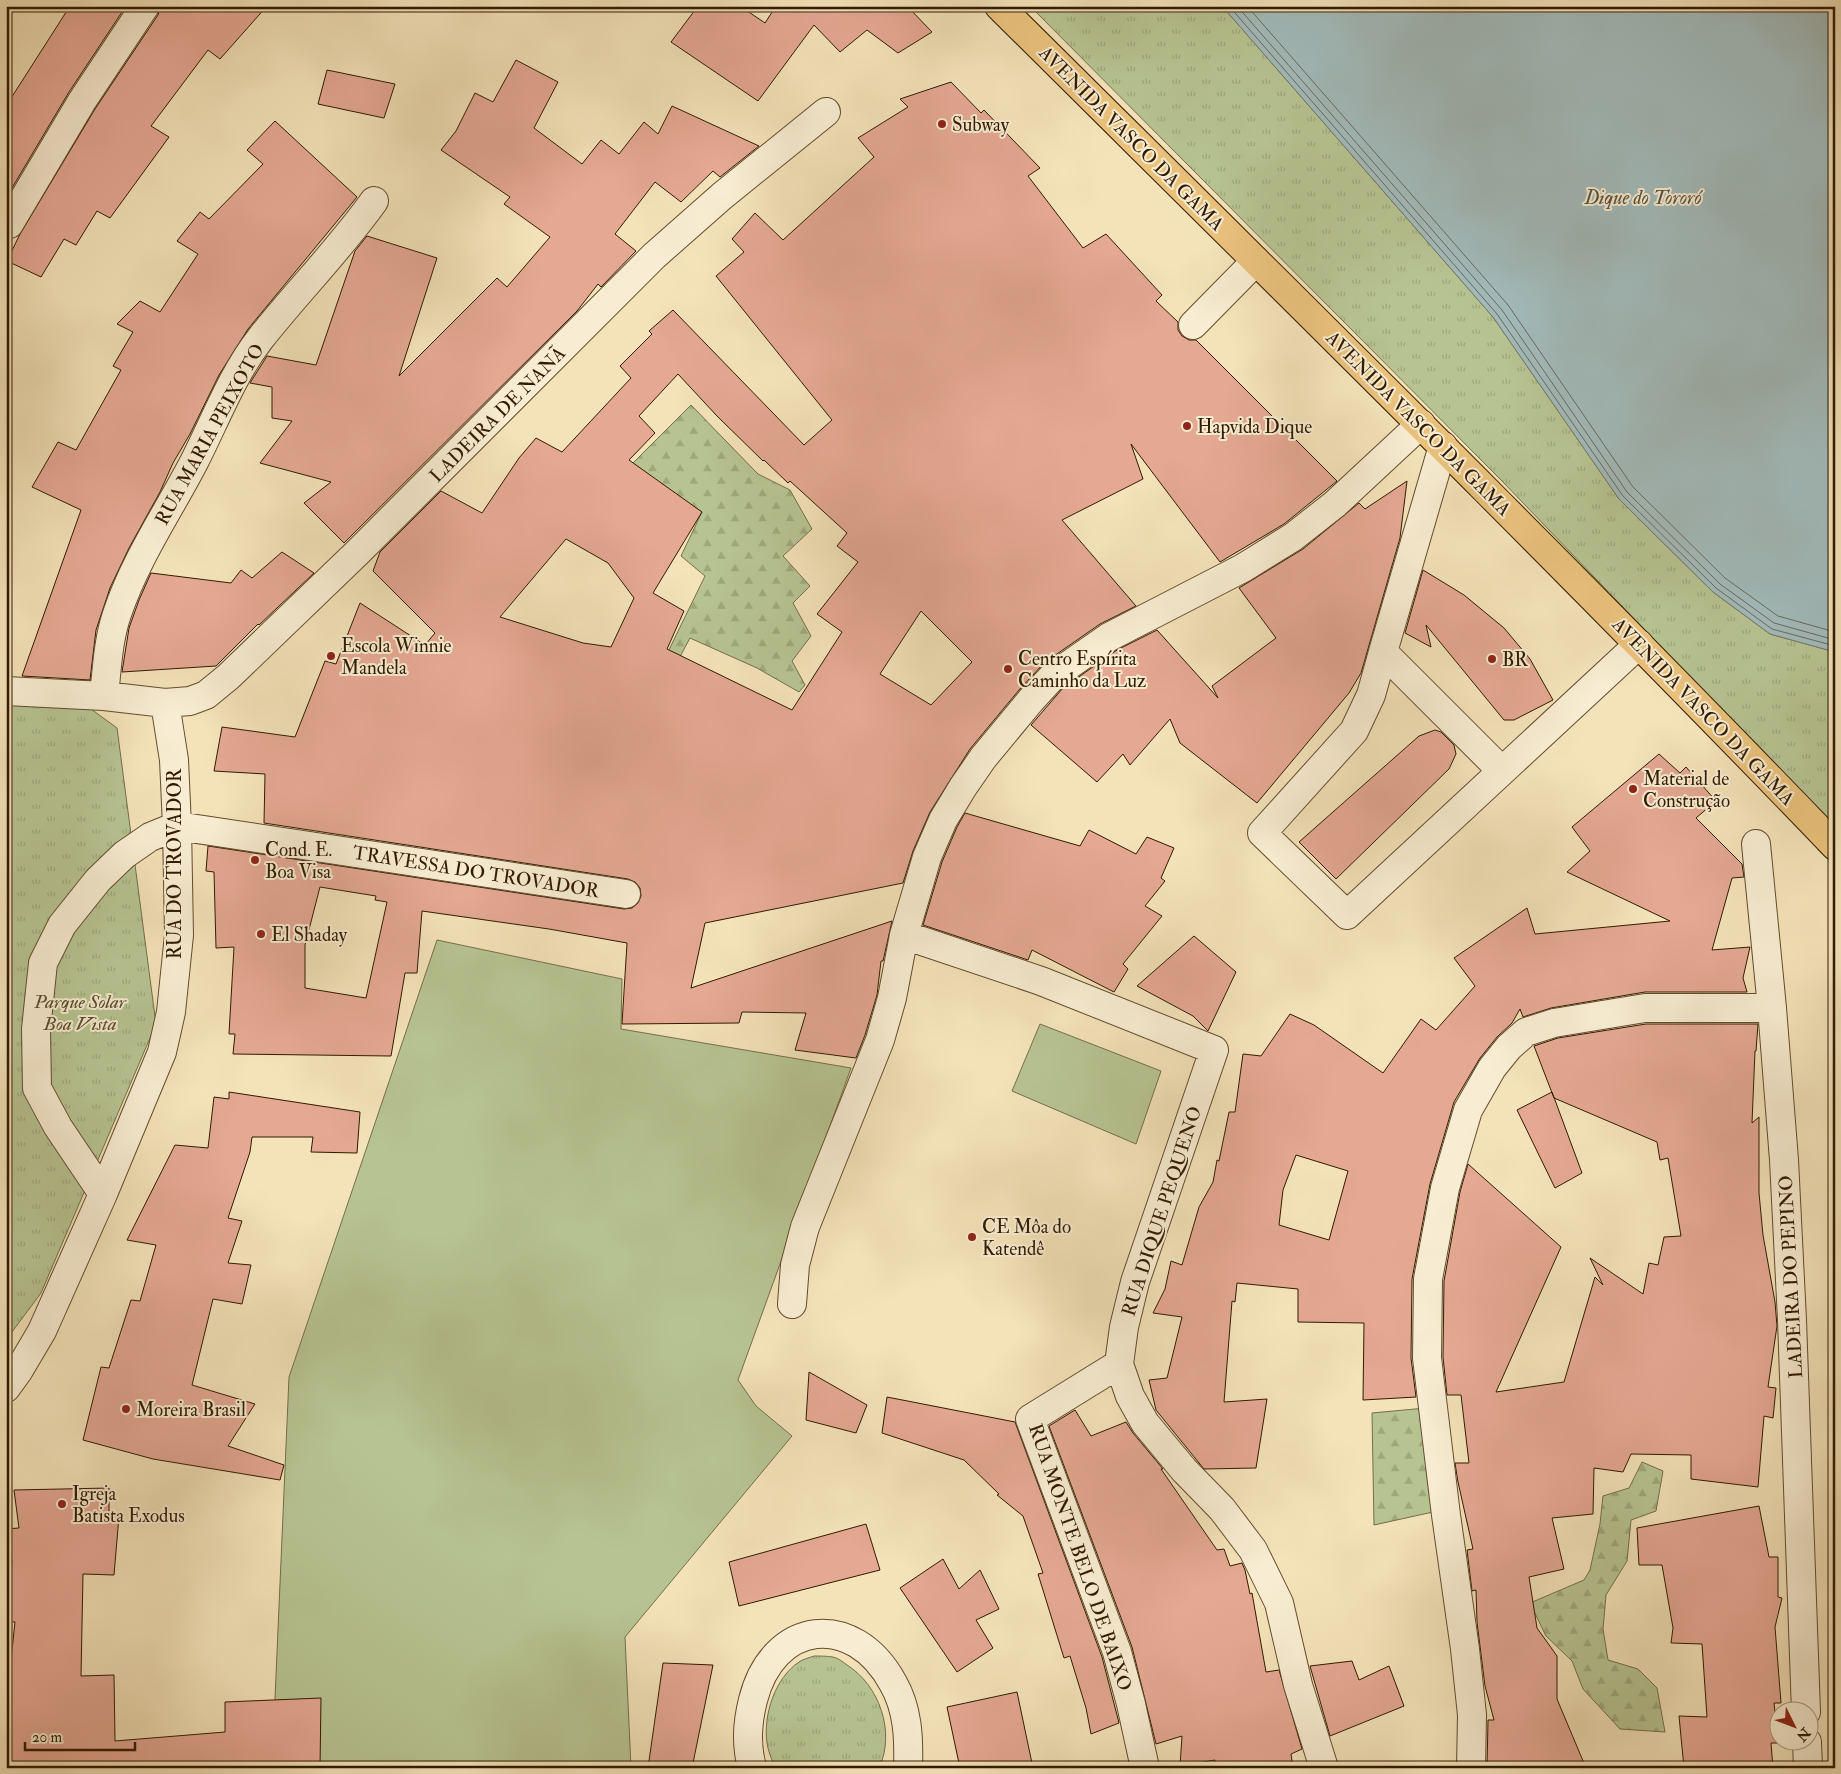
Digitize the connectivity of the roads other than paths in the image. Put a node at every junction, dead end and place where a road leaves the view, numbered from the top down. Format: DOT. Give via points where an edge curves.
graph roads {
  1 [pos="145,6"];
  2 [pos="999,6"];
  3 [pos="826,112"];
  4 [pos="374,202"];
  5 [pos="9,224"];
  6 [pos="1256,261"];
  7 [pos="1193,325"];
  8 [pos="1421,424"];
  9 [pos="1443,446"];
  10 [pos="1639,644"];
  11 [pos="1383,652"];
  12 [pos="6,691"];
  13 [pos="104,696"];
  14 [pos="165,703"];
  15 [pos="1502,771"];
  16 [pos="177,826"];
  17 [pos="1756,844"];
  18 [pos="1835,846"];
  19 [pos="626,894"];
  20 [pos="904,935"];
  21 [pos="1772,1008"];
  22 [pos="104,1194"];
  23 [pos="792,1304"];
  24 [pos="1119,1364"];
  25 [pos="6,1388"];
  26 [pos="1806,1702"];
  27 [pos="1807,1752"];
  28 [pos="752,1768"];
  29 [pos="908,1768"];
  30 [pos="1145,1768"];
  31 [pos="1324,1768"];
  32 [pos="1471,1768"];
  33 [pos="1808,1768"];
  1 -- 5 [label="street" via="82,101"];
  2 -- 6 [label="main road, AVENIDA VASCO DA GAMA"];
  3 -- 14 [label="street, LADEIRA DE NANÃ" via="654,256 358,552 228,676 198,698"];
  4 -- 13 [label="street, RUA MARIA PEIXOTO" via="355,229 260,340 238,372 130,580 116,615"];
  6 -- 7 [label="street"];
  6 -- 8 [label="main road, AVENIDA VASCO DA GAMA"];
  8 -- 9 [label="main road, AVENIDA VASCO DA GAMA"];
  8 -- 20 [label="street" via="1336,504 1293,537 1243,568 1109,637 1053,676 983,758 943,820 927,858"];
  9 -- 10 [label="main road, AVENIDA VASCO DA GAMA"];
  9 -- 11 [label="street"];
  10 -- 15 [label="street"];
  10 -- 18 [label="main road, AVENIDA VASCO DA GAMA"];
  11 -- 15 [label="street"];
  11 -- 15 [label="street" via="1371,695 1354,731 1262,833 1346,915"];
  12 -- 13 [label="street"];
  13 -- 14 [label="street"];
  14 -- 16 [label="street, RUA DO TROVADOR" via="174,760"];
  16 -- 19 [label="street, TRAVESSA DO TROVADOR"];
  16 -- 22 [label="street, RUA DO TROVADOR" via="178,934 170,1012 162,1052"];
  16 -- 22 [label="street" via="130,850 98,880 62,925 43,963 36,1029 37,1088 58,1127"];
  17 -- 21 [label="street, LADEIRA DO PEPINO"];
  20 -- 23 [label="street" via="880,1040 805,1227 795,1265"];
  20 -- 24 [label="street, RUA DIQUE PEQUENO" via="1041,981 1214,1050 1135,1282"];
  21 -- 26 [label="street, LADEIRA DO PEPINO" via="1792,1320"];
  21 -- 32 [label="street" via="1645,1008 1554,1023 1526,1032 1492,1068 1468,1110 1445,1188 1428,1279 1427,1358 1466,1649 1472,1715"];
  22 -- 25 [label="street, RUA DO TROVADOR" via="42,1331"];
  24 -- 30 [label="street, RUA MONTE BELO DE BAIXO" via="1030,1419 1117,1652"];
  24 -- 31 [label="street, RUA DIQUE PEQUENO" via="1130,1396 1145,1424 1222,1509 1253,1550 1279,1603 1298,1685"];
  27 -- 33 [label="street"];
  28 -- 29 [label="street" via="747,1750 757,1685 770,1660 793,1642 816,1633 837,1635 858,1643 878,1661 894,1683 906,1715"];
}
